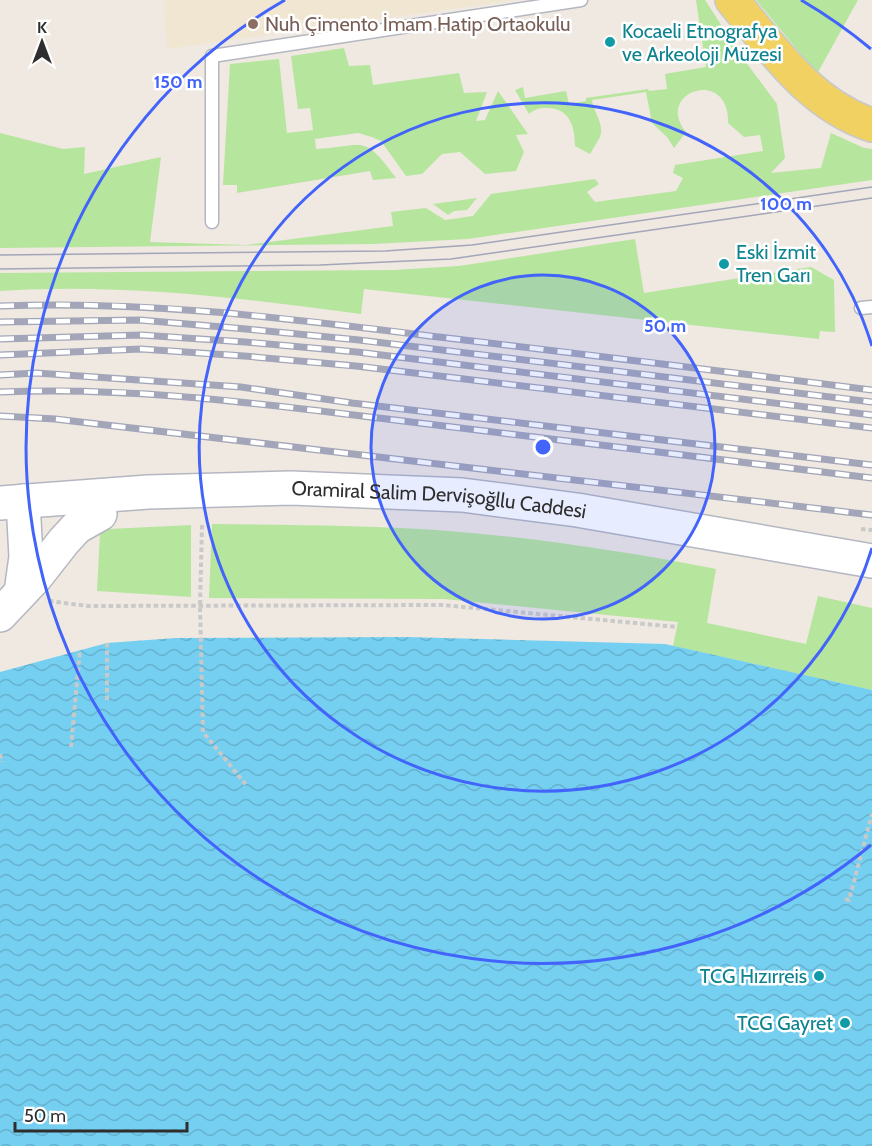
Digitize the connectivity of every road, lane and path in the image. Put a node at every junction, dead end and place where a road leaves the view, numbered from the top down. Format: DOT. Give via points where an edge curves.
graph roads {
  1 [pos="581,0"];
  2 [pos="732,0"];
  3 [pos="872,125"];
  4 [pos="212,222"];
  5 [pos="12,511"];
  6 [pos="100,514"];
  7 [pos="202,525"];
  8 [pos="872,561"];
  9 [pos="872,582"];
  10 [pos="22,602"];
  11 [pos="200,606"];
  12 [pos="677,627"];
  13 [pos="107,643"];
  14 [pos="80,650"];
  15 [pos="107,701"];
  16 [pos="71,747"];
  17 [pos="0,753"];
  18 [pos="2,762"];
  19 [pos="247,786"];
  20 [pos="872,814"];
  21 [pos="845,899"];
  1 -- 4 [label="lane" via="212,56"];
  2 -- 3 [label="main road" via="805,86 833,106"];
  5 -- 6 [label="main road, Oramiral Salim Dervişoğllu Caddesi"];
  5 -- 8 [label="main road, Oramiral Salim Dervişoğllu Caddesi" via="148,492 291,488 462,495 577,510"];
  5 -- 10 [label="main road" via="26,557"];
  6 -- 9 [label="main road, Oramiral Salim Dervişoğllu Caddesi" via="334,510 465,518 578,531"];
  6 -- 10 [label="main road" via="77,527"];
  7 -- 11 [label="path"];
  10 -- 11 [label="path"];
  11 -- 12 [label="path" via="443,605"];
  11 -- 19 [label="path" via="202,732"];
  13 -- 15 [label="path"];
  14 -- 16 [label="path"];
  17 -- 18 [label="path"];
  20 -- 21 [label="path" via="849,900"];
}
